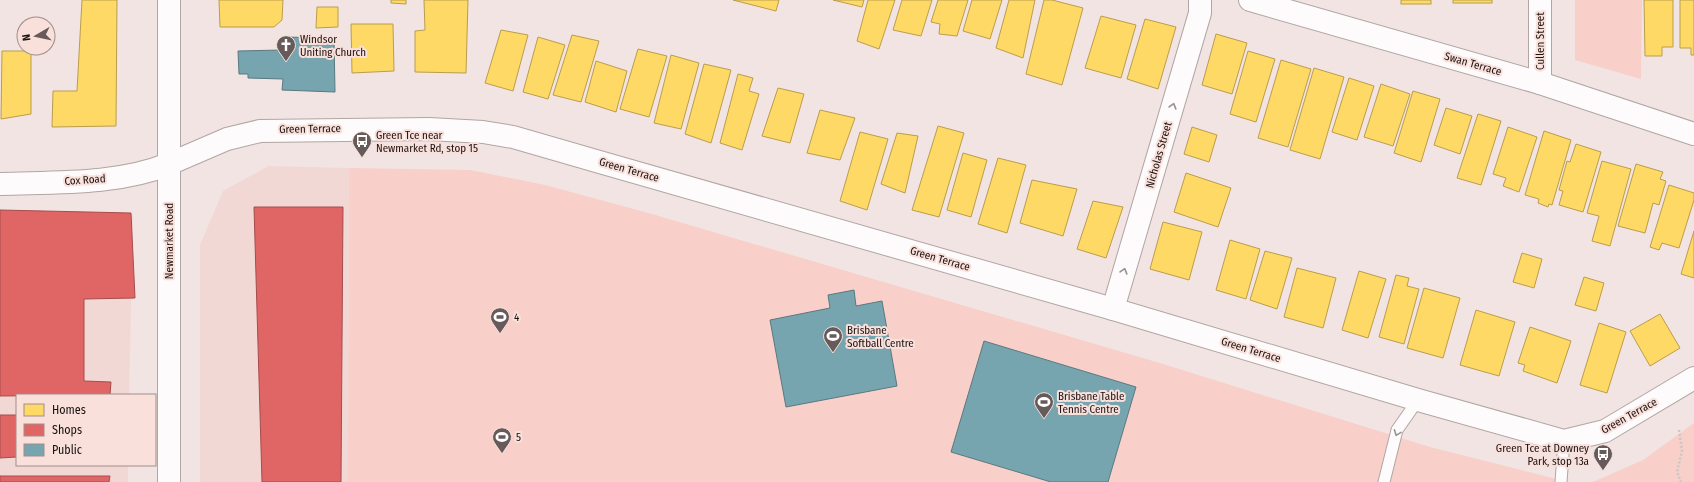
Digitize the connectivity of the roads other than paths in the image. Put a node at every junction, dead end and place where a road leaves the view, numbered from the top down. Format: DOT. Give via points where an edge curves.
graph roads {
  1 [pos="169,0"];
  2 [pos="1200,0"];
  3 [pos="1250,0"];
  4 [pos="1540,0"];
  5 [pos="1540,83"];
  6 [pos="1694,134"];
  7 [pos="168,164"];
  8 [pos="0,184"];
  9 [pos="1113,309"];
  10 [pos="1694,378"];
  11 [pos="1418,400"];
  12 [pos="1564,441"];
  13 [pos="169,482"];
  14 [pos="1384,482"];
  15 [pos="1561,482"];
  1 -- 7 [label="street, Newmarket Road"];
  9 -- 2 [label="street, Nicholas Street, one-way" via="1200,13"];
  3 -- 5 [label="street, Swan Terrace"];
  4 -- 5 [label="street, Cullen Street"];
  5 -- 6 [label="street, Swan Terrace"];
  7 -- 8 [label="street, Cox Road" via="126,177"];
  7 -- 9 [label="street, Green Terrace" via="227,139 260,131 429,129 483,132 603,163"];
  7 -- 13 [label="street, Newmarket Road"];
  9 -- 11 [label="street, Green Terrace"];
  10 -- 12 [label="street, Green Terrace" via="1605,432"];
  11 -- 12 [label="street, Green Terrace"];
  11 -- 14 [label="lane, one-way" via="1397,430"];
  12 -- 15 [label="lane"];
}
